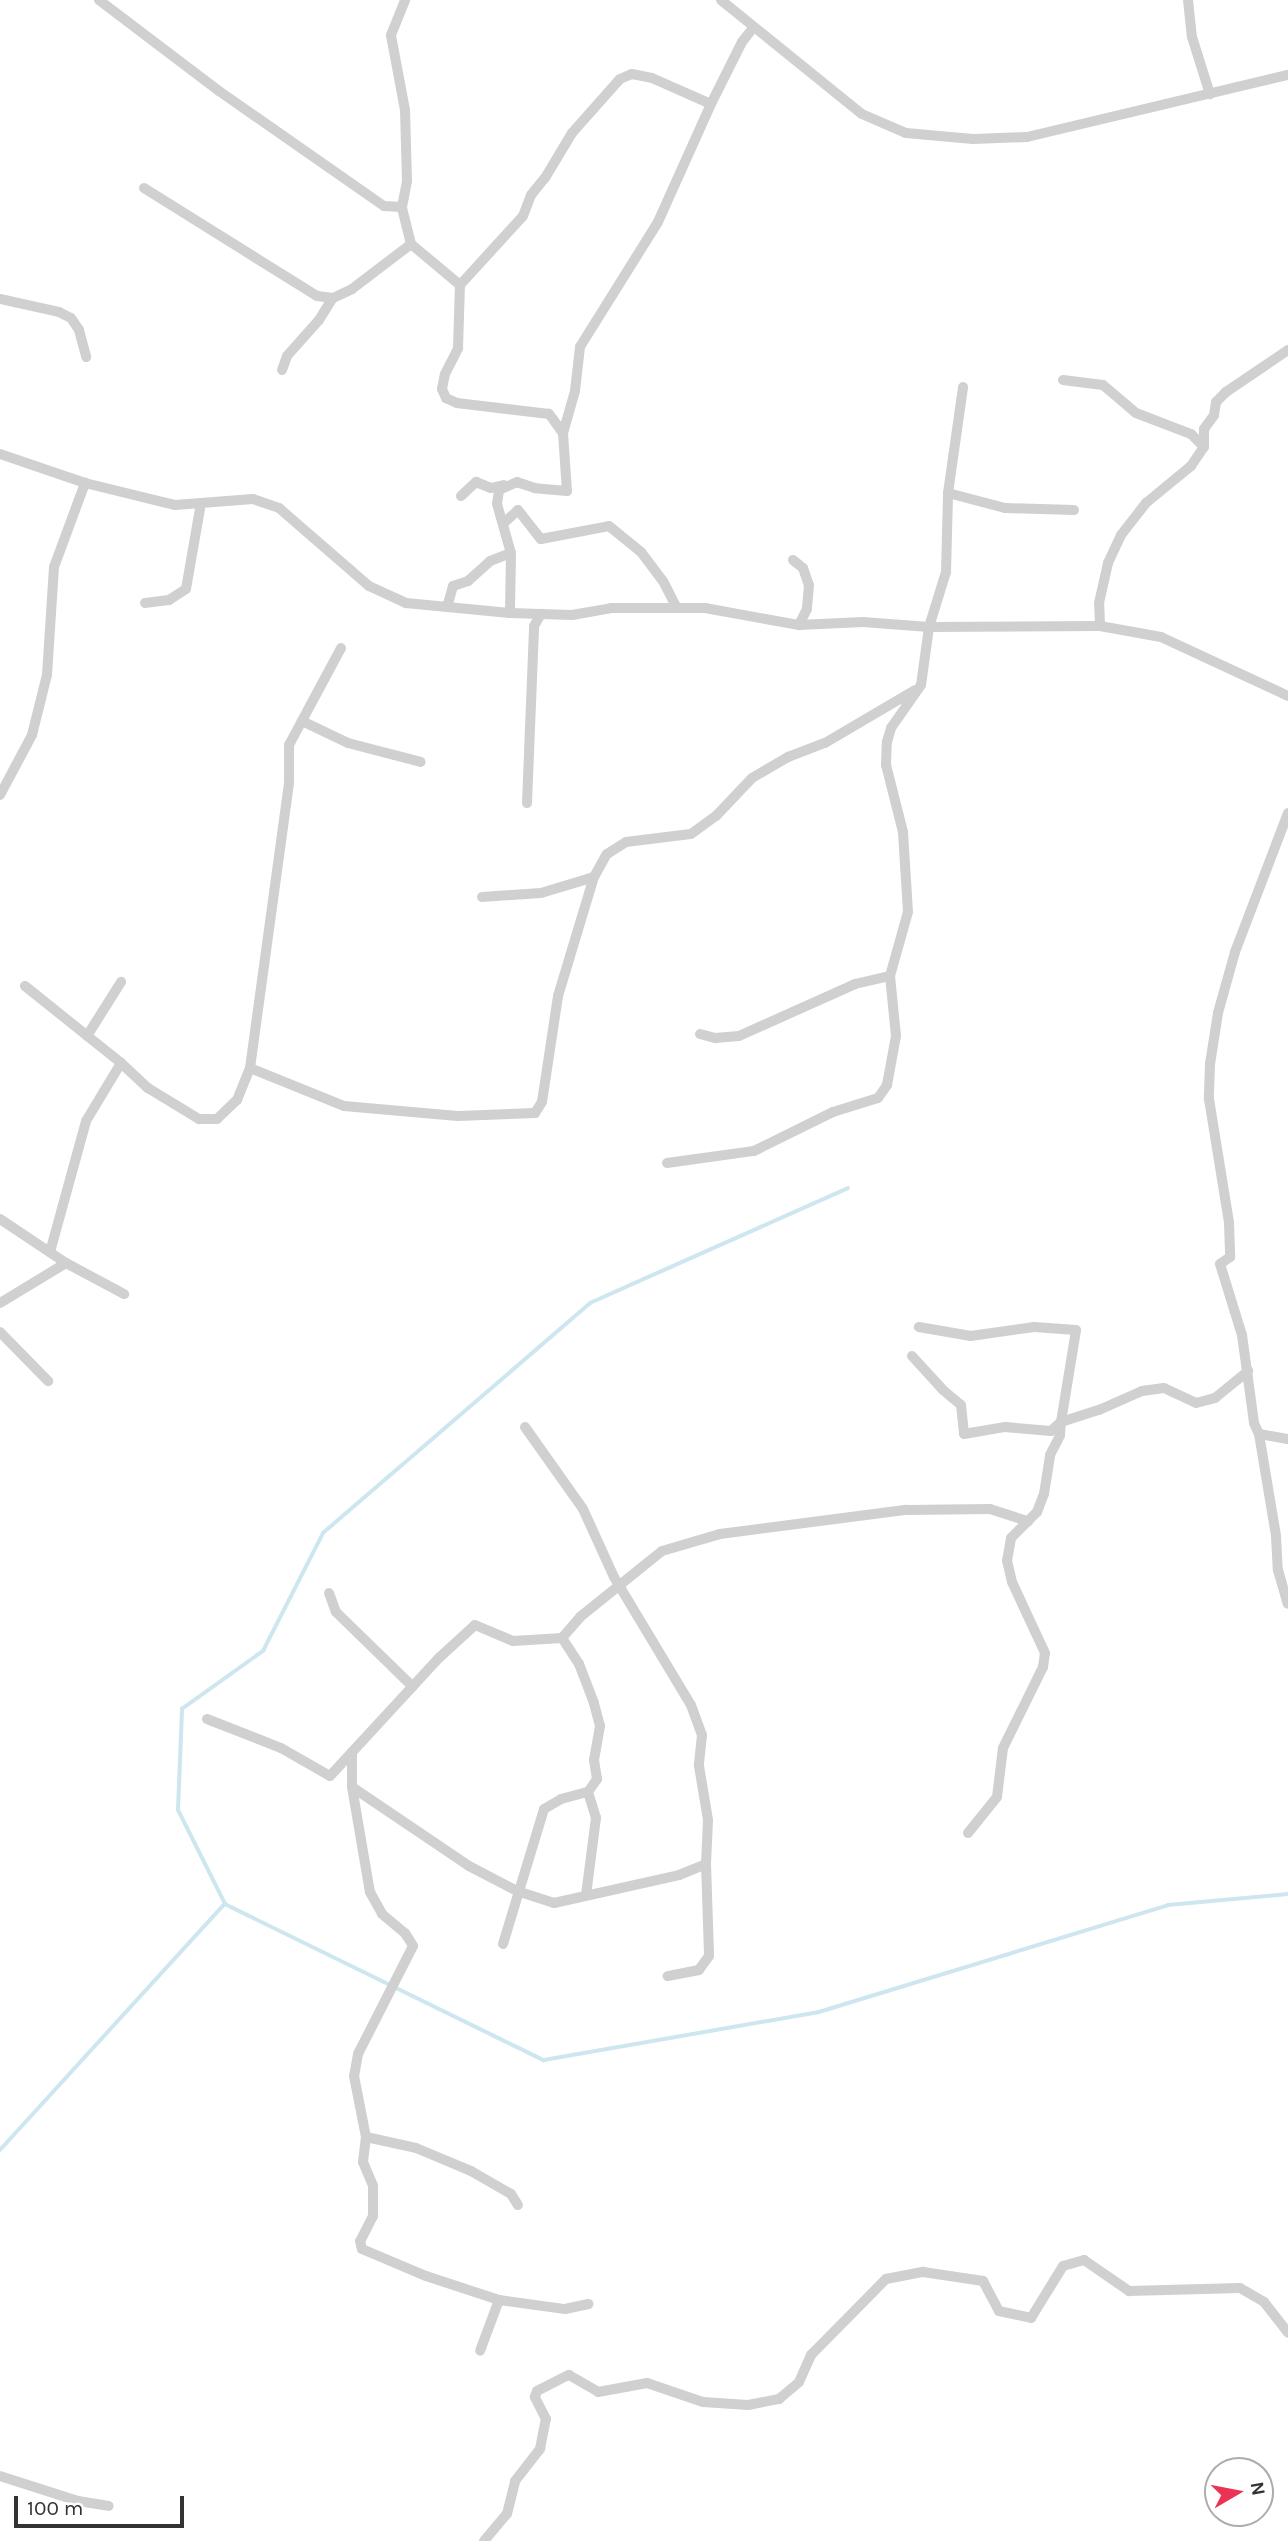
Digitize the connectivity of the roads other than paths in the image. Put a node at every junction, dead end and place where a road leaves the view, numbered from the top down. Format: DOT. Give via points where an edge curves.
graph roads {
  1 [pos="99,0"];
  2 [pos="405,0"];
  3 [pos="721,0"];
  4 [pos="1188,0"];
  5 [pos="753,28"];
  6 [pos="1288,75"];
  7 [pos="1210,94"];
  8 [pos="710,104"];
  9 [pos="144,188"];
  10 [pos="402,207"];
  11 [pos="411,244"];
  12 [pos="460,285"];
  13 [pos="333,298"];
  14 [pos="0,299"];
  15 [pos="1288,349"];
  16 [pos="86,357"];
  17 [pos="282,370"];
  18 [pos="1063,380"];
  19 [pos="962,387"];
  20 [pos="563,433"];
  21 [pos="1205,447"];
  22 [pos="0,454"];
  23 [pos="85,483"];
  24 [pos="506,485"];
  25 [pos="948,493"];
  26 [pos="461,496"];
  27 [pos="201,503"];
  28 [pos="1074,510"];
  29 [pos="504,523"];
  30 [pos="511,552"];
  31 [pos="793,560"];
  32 [pos="145,603"];
  33 [pos="447,607"];
  34 [pos="676,607"];
  35 [pos="510,613"];
  36 [pos="541,614"];
  37 [pos="799,625"];
  38 [pos="1100,626"];
  39 [pos="929,627"];
  40 [pos="341,648"];
  41 [pos="921,685"];
  42 [pos="1288,696"];
  43 [pos="302,721"];
  44 [pos="421,762"];
  45 [pos="0,795"];
  46 [pos="527,803"];
  47 [pos="1288,813"];
  48 [pos="594,877"];
  49 [pos="482,897"];
  50 [pos="890,976"];
  51 [pos="121,982"];
  52 [pos="25,986"];
  53 [pos="700,1034"];
  54 [pos="87,1036"];
  55 [pos="121,1063"];
  56 [pos="250,1068"];
  57 [pos="667,1163"];
  58 [pos="0,1219"];
  59 [pos="50,1252"];
  60 [pos="66,1263"];
  61 [pos="124,1294"];
  62 [pos="0,1303"];
  63 [pos="919,1327"];
  64 [pos="0,1332"];
  65 [pos="912,1356"];
  66 [pos="1248,1371"];
  67 [pos="48,1381"];
  68 [pos="1060,1422"];
  69 [pos="525,1427"];
  70 [pos="1259,1434"];
  71 [pos="1288,1440"];
  72 [pos="1028,1521"];
  73 [pos="619,1585"];
  74 [pos="329,1593"];
  75 [pos="1288,1604"];
  76 [pos="562,1638"];
  77 [pos="413,1687"];
  78 [pos="206,1719"];
  79 [pos="352,1752"];
  80 [pos="352,1787"];
  81 [pos="588,1792"];
  82 [pos="968,1833"];
  83 [pos="706,1864"];
  84 [pos="517,1891"];
  85 [pos="586,1895"];
  86 [pos="503,1944"];
  87 [pos="668,1976"];
  88 [pos="366,2137"];
  89 [pos="518,2205"];
  90 [pos="499,2300"];
  91 [pos="588,2304"];
  92 [pos="1288,2333"];
  93 [pos="480,2351"];
  94 [pos="0,2476"];
  95 [pos="109,2506"];
  96 [pos="484,2541"];
  1 -- 10 [label="street" via="384,206"];
  2 -- 10 [label="street" via="391,35 405,110 407,181"];
  3 -- 5 [label="street"];
  4 -- 7 [label="street" via="1192,37"];
  5 -- 7 [label="street" via="862,114 906,133 973,139 1027,137"];
  5 -- 8 [label="street"];
  6 -- 7 [label="street"];
  8 -- 12 [label="street" via="652,78 632,74 620,79 572,133 531,195 523,216"];
  8 -- 20 [label="street" via="658,222 580,347 575,391"];
  9 -- 13 [label="street" via="317,296"];
  10 -- 11 [label="street"];
  11 -- 12 [label="street"];
  11 -- 13 [label="street"];
  12 -- 20 [label="street" via="458,348 445,374 442,389 446,397 457,403 549,414"];
  13 -- 17 [label="street" via="287,356"];
  14 -- 16 [label="street" via="71,318"];
  15 -- 21 [label="street" via="1216,402 1204,429"];
  18 -- 21 [label="street" via="1103,385 1136,413 1191,434"];
  19 -- 25 [label="street"];
  20 -- 24 [label="street" via="567,491 517,482"];
  21 -- 38 [label="street" via="1191,466 1146,503 1121,535 1108,563"];
  22 -- 23 [label="street"];
  23 -- 27 [label="street" via="174,505"];
  23 -- 45 [label="street" via="54,567 47,675 32,735"];
  24 -- 26 [label="street" via="491,488 476,482"];
  24 -- 29 [label="street" via="499,490 497,504"];
  25 -- 28 [label="street" via="1005,508"];
  25 -- 39 [label="street" via="946,572"];
  27 -- 32 [label="street" via="186,589 169,600"];
  27 -- 33 [label="street" via="253,499 279,508 369,586 406,603"];
  29 -- 30 [label="street"];
  29 -- 34 [label="street" via="518,510 541,539 609,526 641,552"];
  30 -- 33 [label="street" via="453,586"];
  30 -- 35 [label="street"];
  31 -- 37 [label="street" via="803,568 809,585 807,610"];
  33 -- 35 [label="street"];
  34 -- 36 [label="street"];
  34 -- 37 [label="street"];
  35 -- 36 [label="street"];
  36 -- 46 [label="street" via="534,626"];
  37 -- 39 [label="street" via="863,622"];
  38 -- 39 [label="street"];
  38 -- 42 [label="street" via="1161,637"];
  39 -- 41 [label="street"];
  40 -- 43 [label="street"];
  41 -- 48 [label="street" via="825,743 752,778 716,816 691,834 626,842 607,854"];
  41 -- 50 [label="street" via="891,728 887,742 886,765 903,832 908,912"];
  43 -- 44 [label="street" via="348,743"];
  43 -- 56 [label="street" via="289,745 289,782"];
  47 -- 66 [label="street" via="1236,951 1218,1013 1210,1064 1209,1099 1229,1223 1230,1257 1220,1264"];
  48 -- 49 [label="street" via="541,893"];
  48 -- 56 [label="street" via="558,996 542,1102 535,1114 458,1116 344,1105"];
  50 -- 53 [label="street" via="855,984 739,1036"];
  50 -- 57 [label="street" via="897,1036 887,1086 878,1098 833,1112 754,1151"];
  51 -- 54 [label="street"];
  52 -- 54 [label="street"];
  54 -- 55 [label="street"];
  55 -- 56 [label="street" via="148,1088 208,1120 218,1119 237,1100"];
  55 -- 59 [label="street" via="86,1121"];
  58 -- 59 [label="street"];
  59 -- 60 [label="street"];
  60 -- 61 [label="street"];
  60 -- 62 [label="street"];
  63 -- 68 [label="street" via="971,1336 1034,1327 1076,1330"];
  64 -- 67 [label="street"];
  65 -- 68 [label="street" via="961,1405 964,1434 1004,1427 1051,1432"];
  66 -- 68 [label="street" via="1215,1398 1196,1402 1164,1388 1142,1391"];
  66 -- 70 [label="street"];
  68 -- 72 [label="street" via="1044,1494"];
  69 -- 73 [label="street" via="583,1509"];
  70 -- 71 [label="street"];
  70 -- 75 [label="street" via="1278,1570"];
  72 -- 73 [label="street" via="990,1509 919,1510 720,1534 662,1551"];
  72 -- 82 [label="street" via="1011,1538 1007,1561 1012,1583 1045,1653 1043,1667 1003,1748 997,1797"];
  73 -- 76 [label="street"];
  73 -- 83 [label="street" via="691,1705 702,1735 699,1766 708,1820"];
  74 -- 77 [label="street" via="336,1612"];
  76 -- 77 [label="street" via="513,1641 475,1625"];
  76 -- 81 [label="street" via="579,1664 600,1726 594,1760 597,1779"];
  77 -- 79 [label="street"];
  78 -- 79 [label="street" via="281,1748 330,1776"];
  79 -- 80 [label="street"];
  80 -- 84 [label="street" via="469,1866"];
  80 -- 88 [label="street" via="370,1892 382,1914 413,1946 358,2054 354,2076"];
  81 -- 84 [label="street" via="561,1798 544,1809"];
  81 -- 85 [label="street" via="596,1818"];
  83 -- 85 [label="street" via="679,1875"];
  83 -- 87 [label="street" via="709,1956 699,1969"];
  84 -- 85 [label="street" via="554,1903"];
  84 -- 86 [label="street"];
  88 -- 89 [label="street" via="416,2148 471,2171 511,2194"];
  88 -- 90 [label="street" via="362,2162 373,2186 373,2216 360,2241 362,2249"];
  90 -- 91 [label="street" via="565,2309"];
  90 -- 93 [label="street"];
  92 -- 96 [label="street" via="1264,2302 1240,2288 1129,2291 1084,2260 1063,2266 1031,2318 999,2311 983,2281 923,2272 886,2279 811,2355 799,2382 779,2399 748,2405 703,2402 647,2383 598,2392 569,2375 537,2391 535,2397 546,2418 540,2449 515,2481 508,2514"];
  94 -- 95 [label="street" via="65,2498"];
}
